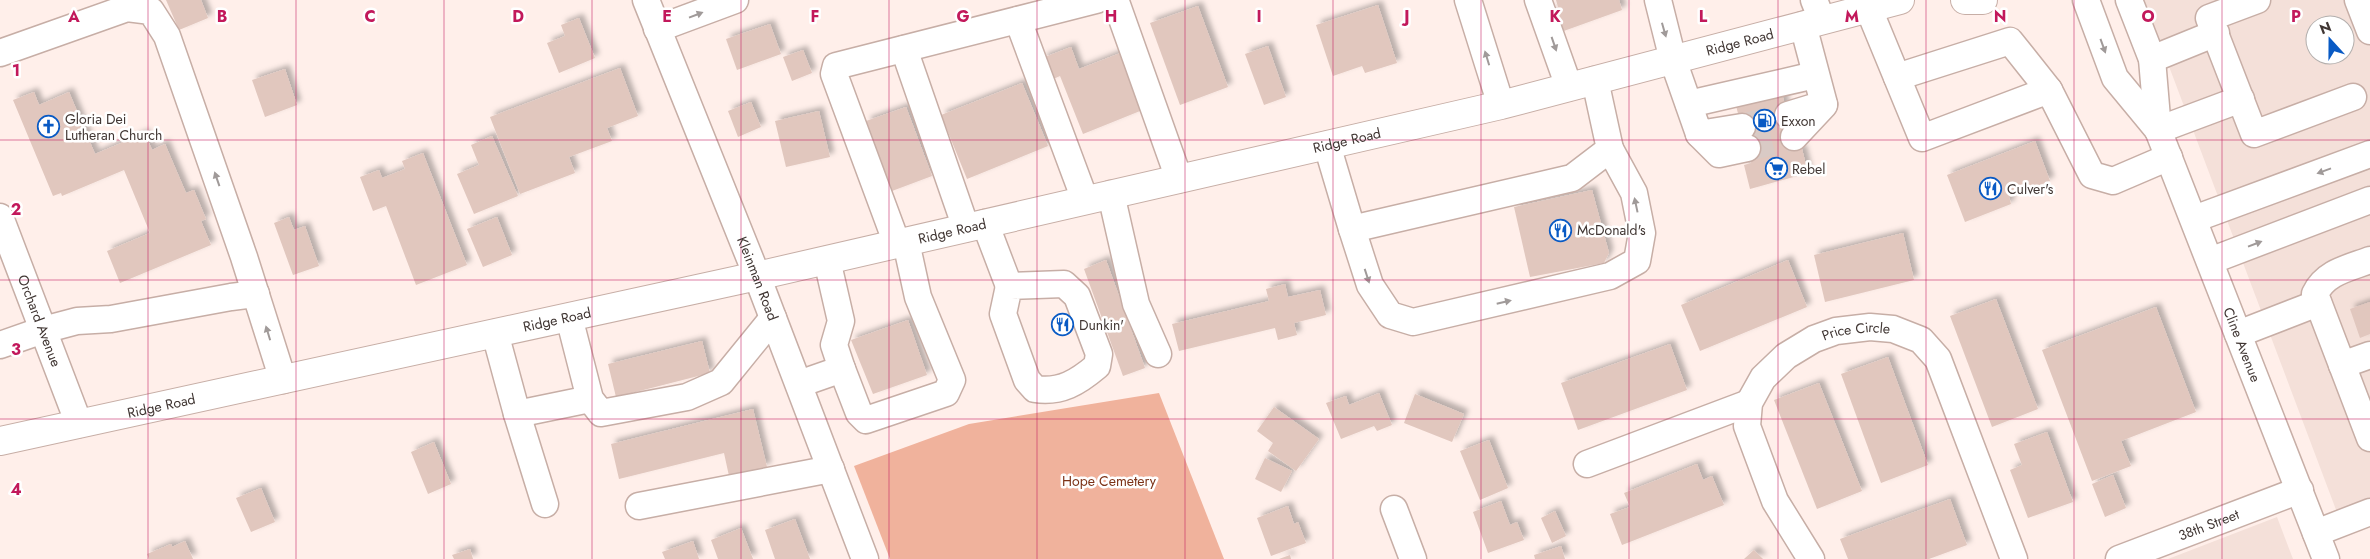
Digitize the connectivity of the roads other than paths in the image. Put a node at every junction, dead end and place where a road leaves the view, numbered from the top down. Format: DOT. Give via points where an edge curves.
graph roads {
  1 [pos="646,0"];
  2 [pos="735,0"];
  3 [pos="1096,0"];
  4 [pos="1111,0"];
  5 [pos="1468,0"];
  6 [pos="1538,0"];
  7 [pos="1658,0"];
  8 [pos="1900,0"];
  9 [pos="1965,0"];
  10 [pos="1983,0"];
  11 [pos="2086,0"];
  12 [pos="2129,0"];
  13 [pos="2257,0"];
  14 [pos="2358,0"];
  15 [pos="1868,7"];
  16 [pos="1813,15"];
  17 [pos="2209,17"];
  18 [pos="1018,20"];
  19 [pos="658,29"];
  20 [pos="2370,31"];
  21 [pos="904,49"];
  22 [pos="0,53"];
  23 [pos="2152,59"];
  24 [pos="1673,60"];
  25 [pos="1815,75"];
  26 [pos="1897,77"];
  27 [pos="1582,84"];
  28 [pos="2049,90"];
  29 [pos="2352,97"];
  30 [pos="2241,99"];
  31 [pos="1689,104"];
  32 [pos="1501,105"];
  33 [pos="1791,126"];
  34 [pos="2158,130"];
  35 [pos="1744,138"];
  36 [pos="1327,145"];
  37 [pos="1610,149"];
  38 [pos="2370,154"];
  39 [pos="2169,157"];
  40 [pos="1179,179"];
  41 [pos="1098,197"];
  42 [pos="2370,200"];
  43 [pos="0,217"];
  44 [pos="2194,220"];
  45 [pos="976,226"];
  46 [pos="1352,229"];
  47 [pos="901,243"];
  48 [pos="827,260"];
  49 [pos="2370,260"];
  50 [pos="2210,261"];
  51 [pos="757,276"];
  52 [pos="1008,286"];
  53 [pos="256,294"];
  54 [pos="2318,303"];
  55 [pos="569,317"];
  56 [pos="773,318"];
  57 [pos="43,330"];
  58 [pos="496,333"];
  59 [pos="2238,334"];
  60 [pos="0,346"];
  61 [pos="1158,354"];
  62 [pos="2370,355"];
  63 [pos="2342,366"];
  64 [pos="842,369"];
  65 [pos="283,380"];
  66 [pos="799,384"];
  67 [pos="590,399"];
  68 [pos="1749,403"];
  69 [pos="517,414"];
  70 [pos="79,424"];
  71 [pos="2370,438"];
  72 [pos="0,441"];
  73 [pos="1587,464"];
  74 [pos="831,469"];
  75 [pos="2300,490"];
  76 [pos="545,504"];
  77 [pos="639,506"];
  78 [pos="1394,510"];
  79 [pos="2370,512"];
  80 [pos="2316,532"];
  81 [pos="2153,553"];
  82 [pos="865,559"];
  83 [pos="1413,559"];
  84 [pos="1811,559"];
  85 [pos="2014,559"];
  86 [pos="2119,559"];
  87 [pos="2326,559"];
  1 -- 19 [label="street, Kleinman Road"];
  19 -- 2 [label="street, one-way"];
  3 -- 18 [label="street"];
  4 -- 40 [label="street" via="1116,2"];
  32 -- 5 [label="street, one-way"];
  6 -- 27 [label="street, one-way"];
  7 -- 24 [label="street, one-way"];
  8 -- 15 [label="main road, Ridge Road"];
  9 -- 10 [label="main road"];
  11 -- 34 [label="street, Cline Avenue, one-way" via="2115,78"];
  12 -- 23 [label="street, Cline Avenue"];
  13 -- 17 [label="street"];
  14 -- 20 [label="street"];
  15 -- 16 [label="main road, Ridge Road"];
  15 -- 26 [label="street"];
  16 -- 24 [label="main road, Ridge Road"];
  16 -- 25 [label="street"];
  17 -- 23 [label="street"];
  17 -- 30 [label="street"];
  18 -- 21 [label="street"];
  18 -- 41 [label="street"];
  19 -- 51 [label="street, Kleinman Road"];
  21 -- 45 [label="street"];
  21 -- 47 [label="street" via="836,66 834,74"];
  53 -- 22 [label="street, one-way" via="167,36 151,11 128,8"];
  23 -- 34 [label="street, Cline Avenue"];
  24 -- 27 [label="main road, Ridge Road"];
  24 -- 31 [label="street"];
  25 -- 31 [label="street"];
  25 -- 33 [label="street" via="1824,104"];
  26 -- 28 [label="street" via="2010,41"];
  26 -- 28 [label="street" via="1922,138"];
  27 -- 32 [label="main road, Ridge Road"];
  27 -- 37 [label="street"];
  28 -- 39 [label="street" via="2092,175 2113,181"];
  29 -- 30 [label="street" via="2254,134"];
  30 -- 34 [label="street"];
  31 -- 35 [label="street" via="1700,134"];
  32 -- 36 [label="main road, Ridge Road"];
  34 -- 39 [label="street, Cline Avenue"];
  36 -- 40 [label="main road, Ridge Road"];
  36 -- 46 [label="street"];
  37 -- 46 [label="street" via="1572,178"];
  46 -- 37 [label="street, one-way" via="1370,285 1390,315 1413,322 1610,276 1637,260 1642,233 1634,193"];
  38 -- 44 [label="street, one-way"];
  39 -- 44 [label="street, Cline Avenue"];
  40 -- 41 [label="main road, Ridge Road"];
  41 -- 45 [label="main road, Ridge Road"];
  41 -- 61 [label="street" via="1136,304"];
  50 -- 42 [label="street, one-way"];
  43 -- 57 [label="street, Orchard Avenue"];
  44 -- 50 [label="street, Cline Avenue"];
  45 -- 47 [label="main road, Ridge Road"];
  45 -- 52 [label="street"];
  47 -- 48 [label="main road, Ridge Road"];
  47 -- 64 [label="street" via="918,297 952,380 946,393 866,420 859,413"];
  48 -- 51 [label="main road, Ridge Road"];
  48 -- 64 [label="street" via="841,321 834,345"];
  49 -- 54 [label="street" via="2329,275 2320,283 2316,294"];
  50 -- 59 [label="street, Cline Avenue"];
  51 -- 55 [label="main road, Ridge Road"];
  51 -- 56 [label="street, Kleinman Road"];
  53 -- 57 [label="street" via="111,319 77,320"];
  65 -- 53 [label="street, one-way"];
  54 -- 59 [label="street"];
  54 -- 63 [label="street"];
  55 -- 58 [label="main road, Ridge Road"];
  55 -- 67 [label="street"];
  56 -- 66 [label="street, Kleinman Road"];
  56 -- 67 [label="street" via="721,382 686,397 601,413"];
  57 -- 60 [label="street"];
  57 -- 70 [label="street, Orchard Avenue"];
  58 -- 65 [label="main road, Ridge Road"];
  58 -- 69 [label="street"];
  59 -- 75 [label="street, Cline Avenue"];
  62 -- 63 [label="street"];
  63 -- 71 [label="street"];
  64 -- 66 [label="street"];
  65 -- 70 [label="main road, Ridge Road"];
  66 -- 74 [label="street, Kleinman Road"];
  67 -- 69 [label="street"];
  68 -- 73 [label="street"];
  68 -- 84 [label="street, Price Circle" via="1747,426 1775,501"];
  68 -- 85 [label="street, Price Circle" via="1763,378 1786,356 1814,339 1836,331 1870,327 1893,329 1920,340 1938,358"];
  69 -- 76 [label="street"];
  70 -- 72 [label="main road, Ridge Road"];
  74 -- 77 [label="street"];
  74 -- 82 [label="street, Kleinman Road"];
  75 -- 80 [label="street, Cline Avenue"];
  75 -- 81 [label="street, 38th Street"];
  78 -- 83 [label="street"];
  79 -- 80 [label="street"];
  80 -- 87 [label="street, Cline Avenue"];
  81 -- 86 [label="street, 38th Street"];
}
